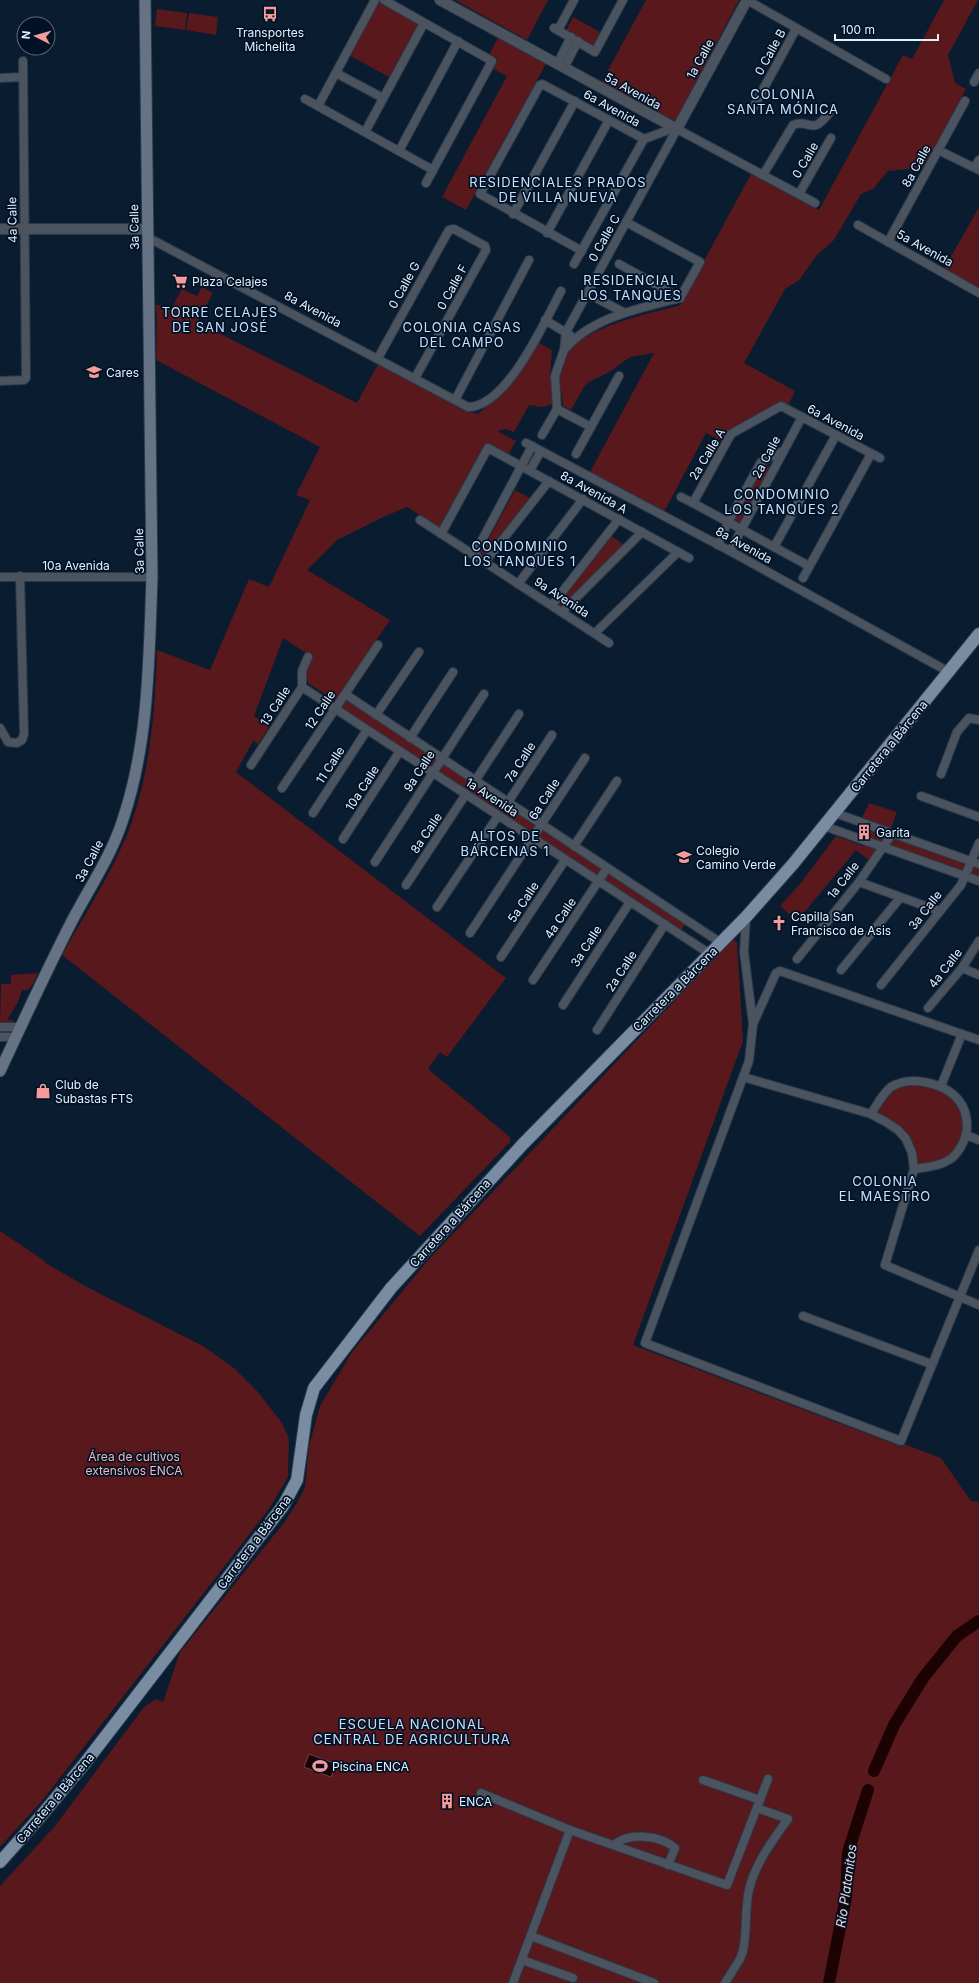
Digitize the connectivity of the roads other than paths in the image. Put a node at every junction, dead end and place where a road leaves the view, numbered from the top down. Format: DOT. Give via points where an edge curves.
graph roads {
  1 [pos="145,0"];
  2 [pos="375,0"];
  3 [pos="384,0"];
  4 [pos="440,0"];
  5 [pos="574,0"];
  6 [pos="623,0"];
  7 [pos="747,0"];
  8 [pos="424,22"];
  9 [pos="796,29"];
  10 [pos="574,39"];
  11 [pos="458,41"];
  12 [pos="23,61"];
  13 [pos="560,66"];
  14 [pos="336,73"];
  15 [pos="979,73"];
  16 [pos="23,77"];
  17 [pos="0,78"];
  18 [pos="886,79"];
  19 [pos="974,82"];
  20 [pos="383,98"];
  21 [pos="305,99"];
  22 [pos="575,101"];
  23 [pos="965,101"];
  24 [pos="318,106"];
  25 [pos="753,108"];
  26 [pos="829,112"];
  27 [pos="609,120"];
  28 [pos="675,129"];
  29 [pos="365,132"];
  30 [pos="831,138"];
  31 [pos="644,139"];
  32 [pos="938,150"];
  33 [pos="399,151"];
  34 [pos="979,160"];
  35 [pos="977,168"];
  36 [pos="433,170"];
  37 [pos="763,175"];
  38 [pos="426,183"];
  39 [pos="799,194"];
  40 [pos="815,203"];
  41 [pos="513,214"];
  42 [pos="626,222"];
  43 [pos="858,225"];
  44 [pos="25,228"];
  45 [pos="0,229"];
  46 [pos="147,233"];
  47 [pos="547,233"];
  48 [pos="888,242"];
  49 [pos="486,250"];
  50 [pos="582,250"];
  51 [pos="529,260"];
  52 [pos="574,264"];
  53 [pos="619,264"];
  54 [pos="561,291"];
  55 [pos="979,293"];
  56 [pos="680,298"];
  57 [pos="598,299"];
  58 [pos="623,312"];
  59 [pos="545,320"];
  60 [pos="565,335"];
  61 [pos="576,339"];
  62 [pos="564,350"];
  63 [pos="378,358"];
  64 [pos="619,376"];
  65 [pos="415,378"];
  66 [pos="0,381"];
  67 [pos="454,400"];
  68 [pos="782,406"];
  69 [pos="557,409"];
  70 [pos="802,417"];
  71 [pos="591,427"];
  72 [pos="542,435"];
  73 [pos="836,435"];
  74 [pos="540,451"];
  75 [pos="781,452"];
  76 [pos="576,454"];
  77 [pos="872,454"];
  78 [pos="880,458"];
  79 [pos="526,468"];
  80 [pos="549,481"];
  81 [pos="681,497"];
  82 [pos="583,499"];
  83 [pos="693,503"];
  84 [pos="619,519"];
  85 [pos="420,520"];
  86 [pos="728,522"];
  87 [pos="741,529"];
  88 [pos="642,532"];
  89 [pos="441,534"];
  90 [pos="718,545"];
  91 [pos="774,547"];
  92 [pos="730,551"];
  93 [pos="678,552"];
  94 [pos="474,555"];
  95 [pos="690,558"];
  96 [pos="485,562"];
  97 [pos="809,566"];
  98 [pos="20,576"];
  99 [pos="0,577"];
  100 [pos="152,577"];
  101 [pos="803,578"];
  102 [pos="518,584"];
  103 [pos="552,605"];
  104 [pos="562,612"];
  105 [pos="594,633"];
  106 [pos="979,634"];
  107 [pos="610,643"];
  108 [pos="378,645"];
  109 [pos="418,652"];
  110 [pos="308,657"];
  111 [pos="453,672"];
  112 [pos="949,672"];
  113 [pos="302,687"];
  114 [pos="345,694"];
  115 [pos="484,694"];
  116 [pos="335,708"];
  117 [pos="519,714"];
  118 [pos="376,715"];
  119 [pos="979,720"];
  120 [pos="0,728"];
  121 [pos="367,730"];
  122 [pos="552,735"];
  123 [pos="410,738"];
  124 [pos="400,751"];
  125 [pos="585,758"];
  126 [pos="442,759"];
  127 [pos="251,765"];
  128 [pos="433,772"];
  129 [pos="941,774"];
  130 [pos="475,781"];
  131 [pos="617,782"];
  132 [pos="282,788"];
  133 [pos="466,794"];
  134 [pos="921,796"];
  135 [pos="508,802"];
  136 [pos="314,813"];
  137 [pos="834,813"];
  138 [pos="498,816"];
  139 [pos="979,817"];
  140 [pos="542,825"];
  141 [pos="824,826"];
  142 [pos="892,834"];
  143 [pos="343,838"];
  144 [pos="533,838"];
  145 [pos="979,843"];
  146 [pos="574,846"];
  147 [pos="884,847"];
  148 [pos="565,860"];
  149 [pos="375,862"];
  150 [pos="976,863"];
  151 [pos="607,868"];
  152 [pos="966,876"];
  153 [pos="598,881"];
  154 [pos="979,881"];
  155 [pos="859,882"];
  156 [pos="406,885"];
  157 [pos="900,898"];
  158 [pos="630,902"];
  159 [pos="437,907"];
  160 [pos="939,912"];
  161 [pos="746,917"];
  162 [pos="664,924"];
  163 [pos="470,933"];
  164 [pos="721,943"];
  165 [pos="978,946"];
  166 [pos="710,954"];
  167 [pos="501,957"];
  168 [pos="797,959"];
  169 [pos="962,968"];
  170 [pos="840,970"];
  171 [pos="979,975"];
  172 [pos="533,980"];
  173 [pos="881,985"];
  174 [pos="563,1005"];
  175 [pos="928,1008"];
  176 [pos="753,1024"];
  177 [pos="0,1027"];
  178 [pos="597,1030"];
  179 [pos="18,1032"];
  180 [pos="962,1034"];
  181 [pos="0,1037"];
  182 [pos="979,1040"];
  183 [pos="1,1066"];
  184 [pos="743,1078"];
  185 [pos="941,1086"];
  186 [pos="871,1114"];
  187 [pos="966,1135"];
  188 [pos="979,1140"];
  189 [pos="914,1169"];
  190 [pos="979,1250"];
  191 [pos="959,1296"];
  192 [pos="979,1305"];
  193 [pos="804,1316"];
  194 [pos="932,1364"];
  195 [pos="768,1779"];
  196 [pos="703,1780"];
  197 [pos="481,1793"];
  198 [pos="758,1804"];
  199 [pos="570,1830"];
  200 [pos="614,1845"];
  201 [pos="0,1862"];
  202 [pos="668,1864"];
  203 [pos="531,1936"];
  204 [pos="522,1960"];
  205 [pos="573,1978"];
  206 [pos="513,1983"];
  207 [pos="654,1983"];
  208 [pos="725,1983"];
  1 -- 46 [label="main road, 3a Calle"];
  2 -- 14 [label="street"];
  3 -- 8 [label="street"];
  4 -- 13 [label="street, 5a Avenida"];
  5 -- 10 [label="street" via="556,29"];
  6 -- 10 [label="street" via="596,51 593,52"];
  7 -- 9 [label="street"];
  7 -- 28 [label="street, 1a Calle"];
  8 -- 11 [label="street"];
  8 -- 20 [label="street"];
  9 -- 18 [label="street"];
  9 -- 25 [label="street, 0 Calle B"];
  10 -- 13 [label="street"];
  11 -- 33 [label="street"];
  11 -- 36 [label="street" via="492,63"];
  12 -- 16 [label="street, 4a Calle"];
  13 -- 28 [label="street, 5a Avenida"];
  14 -- 20 [label="street"];
  14 -- 24 [label="street"];
  15 -- 19 [label="street"];
  16 -- 17 [label="street"];
  16 -- 44 [label="street, 4a Calle"];
  20 -- 29 [label="street"];
  21 -- 24 [label="street"];
  22 -- 27 [label="street, 6a Avenida"];
  22 -- 41 [label="street"];
  22 -- 41 [label="street, 6a Avenida" via="540,85 480,192 481,196"];
  23 -- 32 [label="street, 8a Calle"];
  24 -- 29 [label="street"];
  26 -- 37 [label="street" via="813,127 793,125"];
  27 -- 31 [label="street, 6a Avenida"];
  27 -- 47 [label="street"];
  28 -- 31 [label="street, 6a Avenida"];
  28 -- 37 [label="street, 5a Avenida"];
  28 -- 42 [label="street, 0 Calle C"];
  29 -- 33 [label="street"];
  30 -- 39 [label="street, 0 Calle"];
  31 -- 50 [label="street"];
  32 -- 35 [label="street"];
  32 -- 48 [label="street, 8a Calle"];
  33 -- 36 [label="street"];
  34 -- 35 [label="street"];
  36 -- 38 [label="street"];
  37 -- 39 [label="street, 5a Avenida"];
  39 -- 40 [label="street, 5a Avenida"];
  41 -- 47 [label="street"];
  42 -- 56 [label="street" via="700,262"];
  42 -- 60 [label="street, 0 Calle C"];
  43 -- 48 [label="street, 5a Avenida"];
  44 -- 45 [label="street, 8a Avenida"];
  44 -- 46 [label="street, 8a Avenida"];
  44 -- 66 [label="street, 4a Calle" via="26,378"];
  46 -- 63 [label="street, 8a Avenida"];
  46 -- 100 [label="main road, 3a Calle"];
  47 -- 50 [label="street"];
  48 -- 55 [label="street, 5a Avenida"];
  49 -- 63 [label="street, 0 Calle G" via="485,246 454,229 449,230"];
  49 -- 65 [label="street, 0 Calle F"];
  50 -- 52 [label="street"];
  51 -- 67 [label="street"];
  53 -- 56 [label="street"];
  54 -- 59 [label="street"];
  56 -- 58 [label="street"];
  57 -- 58 [label="street"];
  58 -- 61 [label="street"];
  59 -- 60 [label="street"];
  59 -- 67 [label="street, 8a Avenida" via="509,381 492,397 474,407"];
  60 -- 61 [label="street"];
  60 -- 62 [label="street"];
  61 -- 62 [label="street"];
  62 -- 69 [label="street" via="555,376"];
  63 -- 65 [label="street, 8a Avenida"];
  64 -- 71 [label="street"];
  65 -- 67 [label="street, 8a Avenida"];
  68 -- 70 [label="street, 6a Avenida"];
  68 -- 83 [label="street, 2a Calle A" via="731,434"];
  69 -- 71 [label="street"];
  69 -- 72 [label="street"];
  70 -- 73 [label="street, 6a Avenida"];
  70 -- 75 [label="street, 2a Calle"];
  71 -- 76 [label="street"];
  73 -- 77 [label="street, 6a Avenida"];
  73 -- 91 [label="street"];
  74 -- 79 [label="street"];
  74 -- 79 [label="street, 8a Avenida" via="529,445"];
  74 -- 90 [label="street, 8a Avenida"];
  75 -- 86 [label="street" via="761,462"];
  75 -- 87 [label="street, 2a Calle"];
  77 -- 78 [label="street, 6a Avenida"];
  77 -- 97 [label="street"];
  79 -- 80 [label="street, 8a Avenida A"];
  79 -- 89 [label="street, 8a Avenida A" via="487,449"];
  79 -- 94 [label="street"];
  80 -- 82 [label="street, 8a Avenida A"];
  80 -- 96 [label="street"];
  81 -- 83 [label="street"];
  82 -- 84 [label="street, 8a Avenida A"];
  82 -- 102 [label="street"];
  83 -- 86 [label="street"];
  84 -- 88 [label="street, 8a Avenida A"];
  84 -- 103 [label="street"];
  85 -- 89 [label="street, 9a Avenida"];
  86 -- 87 [label="street"];
  86 -- 90 [label="street"];
  87 -- 91 [label="street"];
  87 -- 92 [label="street, 2a Calle"];
  88 -- 93 [label="street, 8a Avenida A"];
  88 -- 104 [label="street"];
  89 -- 94 [label="street, 9a Avenida"];
  90 -- 92 [label="street, 8a Avenida"];
  91 -- 97 [label="street"];
  92 -- 112 [label="street, 8a Avenida"];
  93 -- 95 [label="street, 8a Avenida A"];
  93 -- 105 [label="street"];
  94 -- 96 [label="street, 9a Avenida"];
  96 -- 102 [label="street, 9a Avenida"];
  97 -- 101 [label="street"];
  98 -- 99 [label="street, 10a Avenida"];
  98 -- 100 [label="street, 10a Avenida"];
  98 -- 120 [label="street" via="24,734 22,740 17,743 8,742"];
  100 -- 179 [label="main road, 3a Calle" via="148,682 128,805 111,849 47,969"];
  102 -- 103 [label="street, 9a Avenida"];
  103 -- 104 [label="street, 9a Avenida"];
  104 -- 105 [label="street, 9a Avenida"];
  105 -- 107 [label="street, 9a Avenida"];
  106 -- 112 [label="main road, Carretera a Bárcena"];
  108 -- 114 [label="street, 12 Calle"];
  109 -- 118 [label="street"];
  110 -- 113 [label="street, 13 Calle" via="302,671"];
  111 -- 123 [label="street"];
  112 -- 137 [label="main road, Carretera a Bárcena"];
  113 -- 116 [label="street, 1a Avenida"];
  113 -- 127 [label="street, 13 Calle"];
  114 -- 116 [label="street, 12 Calle"];
  114 -- 118 [label="street, 1a Avenida"];
  115 -- 126 [label="street, 9a Calle"];
  116 -- 121 [label="street, 1a Avenida"];
  116 -- 132 [label="street, 12 Calle"];
  117 -- 130 [label="street"];
  118 -- 123 [label="street, 1a Avenida"];
  119 -- 129 [label="street" via="970,717 957,732"];
  121 -- 124 [label="street, 1a Avenida"];
  121 -- 136 [label="street, 11 Calle"];
  122 -- 135 [label="street, 7a Calle"];
  123 -- 126 [label="street, 1a Avenida"];
  124 -- 128 [label="street, 1a Avenida"];
  124 -- 143 [label="street, 10a Calle"];
  125 -- 140 [label="street, 6a Calle"];
  126 -- 128 [label="street, 9a Calle"];
  126 -- 130 [label="street, 1a Avenida"];
  128 -- 133 [label="street, 1a Avenida"];
  128 -- 149 [label="street, 9a Calle"];
  130 -- 135 [label="street, 1a Avenida"];
  131 -- 146 [label="street"];
  133 -- 138 [label="street, 1a Avenida"];
  133 -- 156 [label="street, 8a Calle"];
  134 -- 139 [label="street"];
  135 -- 140 [label="street, 1a Avenida"];
  137 -- 141 [label="main road, Carretera a Bárcena"];
  137 -- 142 [label="street"];
  138 -- 144 [label="street, 1a Avenida"];
  138 -- 159 [label="street"];
  140 -- 144 [label="street, 6a Calle"];
  140 -- 146 [label="street, 1a Avenida"];
  141 -- 147 [label="street"];
  141 -- 161 [label="main road, Carretera a Bárcena"];
  142 -- 147 [label="street, 1a Calle"];
  142 -- 150 [label="street"];
  144 -- 148 [label="street, 1a Avenida"];
  144 -- 163 [label="street, 6a Calle"];
  145 -- 150 [label="street, 3a Calle"];
  146 -- 151 [label="street, 1a Avenida"];
  147 -- 152 [label="street"];
  147 -- 155 [label="street, 1a Calle"];
  148 -- 153 [label="street, 1a Avenida"];
  148 -- 167 [label="street, 5a Calle"];
  150 -- 152 [label="street, 3a Calle"];
  151 -- 153 [label="street, 4a Calle"];
  151 -- 164 [label="street, 1a Avenida"];
  152 -- 154 [label="street"];
  152 -- 160 [label="street, 3a Calle"];
  153 -- 158 [label="street, 1a Avenida"];
  153 -- 172 [label="street, 4a Calle"];
  155 -- 157 [label="street"];
  155 -- 168 [label="street, 1a Calle"];
  157 -- 160 [label="street"];
  157 -- 170 [label="street"];
  158 -- 162 [label="street, 1a Avenida"];
  158 -- 174 [label="street, 3a Calle"];
  160 -- 173 [label="street, 3a Calle"];
  161 -- 164 [label="main road, Carretera a Bárcena"];
  161 -- 176 [label="street" via="744,952"];
  162 -- 166 [label="street, 1a Avenida"];
  162 -- 178 [label="street, 2a Calle"];
  164 -- 166 [label="main road, Carretera a Bárcena"];
  165 -- 169 [label="street, 4a Calle"];
  166 -- 201 [label="main road, Carretera a Bárcena" via="523,1144 391,1288 314,1388 308,1405 297,1480 283,1506 85,1763"];
  169 -- 171 [label="street"];
  169 -- 175 [label="street, 4a Calle"];
  176 -- 180 [label="street" via="776,973 780,971"];
  176 -- 184 [label="street" via="749,1061"];
  177 -- 179 [label="street"];
  179 -- 181 [label="street"];
  179 -- 183 [label="main road, 3a Calle"];
  180 -- 182 [label="street"];
  180 -- 185 [label="street"];
  184 -- 186 [label="street"];
  184 -- 194 [label="street" via="645,1343 901,1440"];
  185 -- 186 [label="street" via="918,1081 898,1084 884,1094"];
  185 -- 187 [label="street" via="958,1098 965,1109"];
  186 -- 189 [label="street" via="903,1134 912,1153"];
  187 -- 188 [label="street"];
  187 -- 189 [label="street" via="952,1158 942,1164"];
  189 -- 191 [label="street" via="885,1265"];
  190 -- 191 [label="street"];
  191 -- 192 [label="street"];
  191 -- 194 [label="street"];
  193 -- 194 [label="street"];
  195 -- 198 [label="street"];
  196 -- 198 [label="street"];
  197 -- 199 [label="street"];
  198 -- 202 [label="street" via="727,1885"];
  198 -- 208 [label="street" via="788,1819 768,1847 752,1882 748,1894 743,1951"];
  199 -- 200 [label="street"];
  199 -- 203 [label="street"];
  200 -- 202 [label="street"];
  200 -- 202 [label="street" via="636,1836 667,1843 675,1848"];
  203 -- 204 [label="street"];
  203 -- 207 [label="street"];
  204 -- 205 [label="street"];
  204 -- 206 [label="street"];
}
